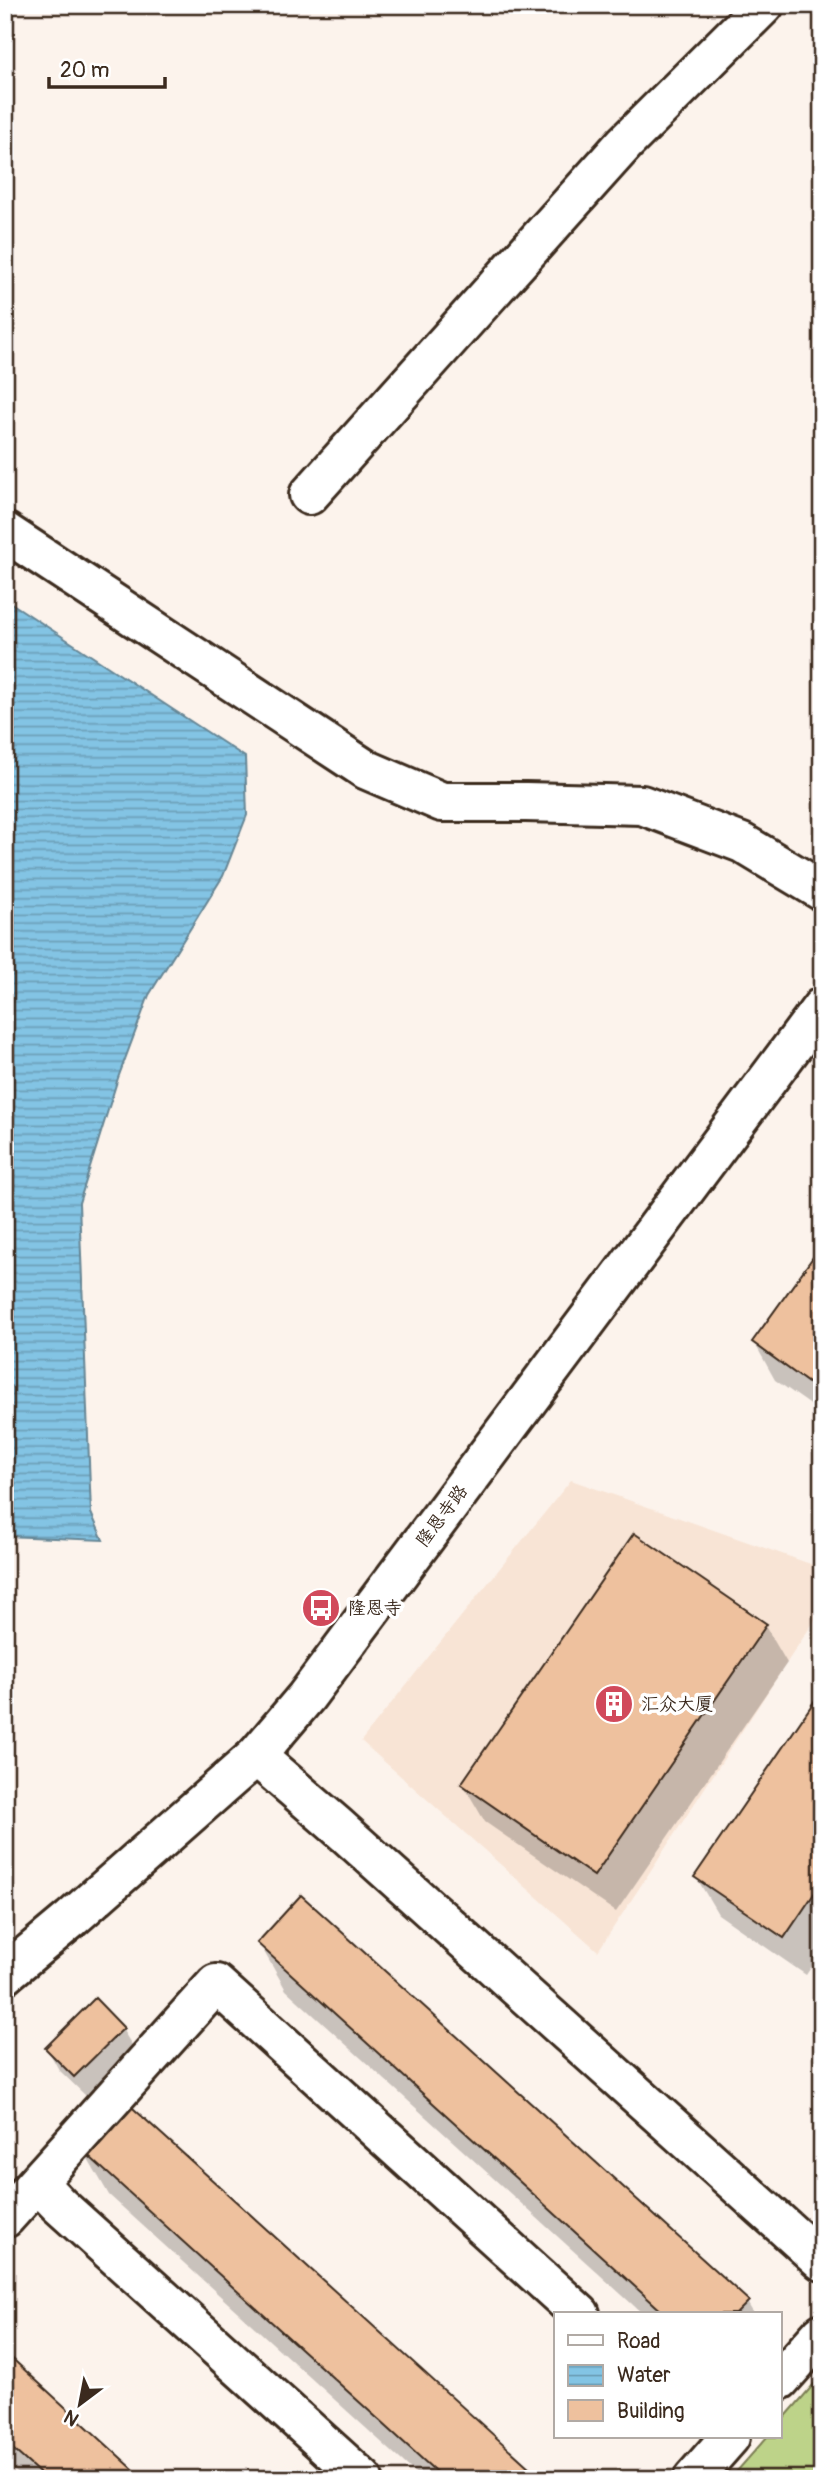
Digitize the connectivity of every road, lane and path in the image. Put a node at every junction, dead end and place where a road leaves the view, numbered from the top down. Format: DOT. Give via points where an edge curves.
graph roads {
  1 [pos="764,5"];
  2 [pos="309,495"];
  3 [pos="5,532"];
  4 [pos="822,891"];
  5 [pos="822,1007"];
  6 [pos="256,1756"];
  7 [pos="5,1974"];
  8 [pos="38,2183"];
  9 [pos="5,2218"];
  10 [pos="822,2261"];
  11 [pos="578,2312"];
  12 [pos="822,2333"];
  13 [pos="782,2378"];
  14 [pos="723,2439"];
  15 [pos="363,2479"];
  16 [pos="693,2479"];
  1 -- 2 [label="street" via="625,143"];
  3 -- 4 [label="street" via="365,769 442,802 642,805 742,843"];
  5 -- 6 [label="street, 隆恩寺路" via="314,1687"];
  6 -- 7 [label="street, 隆恩寺路"];
  6 -- 10 [label="street"];
  8 -- 9 [label="street"];
  8 -- 11 [label="street" via="216,1984"];
  8 -- 15 [label="street"];
  12 -- 13 [label="street"];
  14 -- 16 [label="street"];
}
